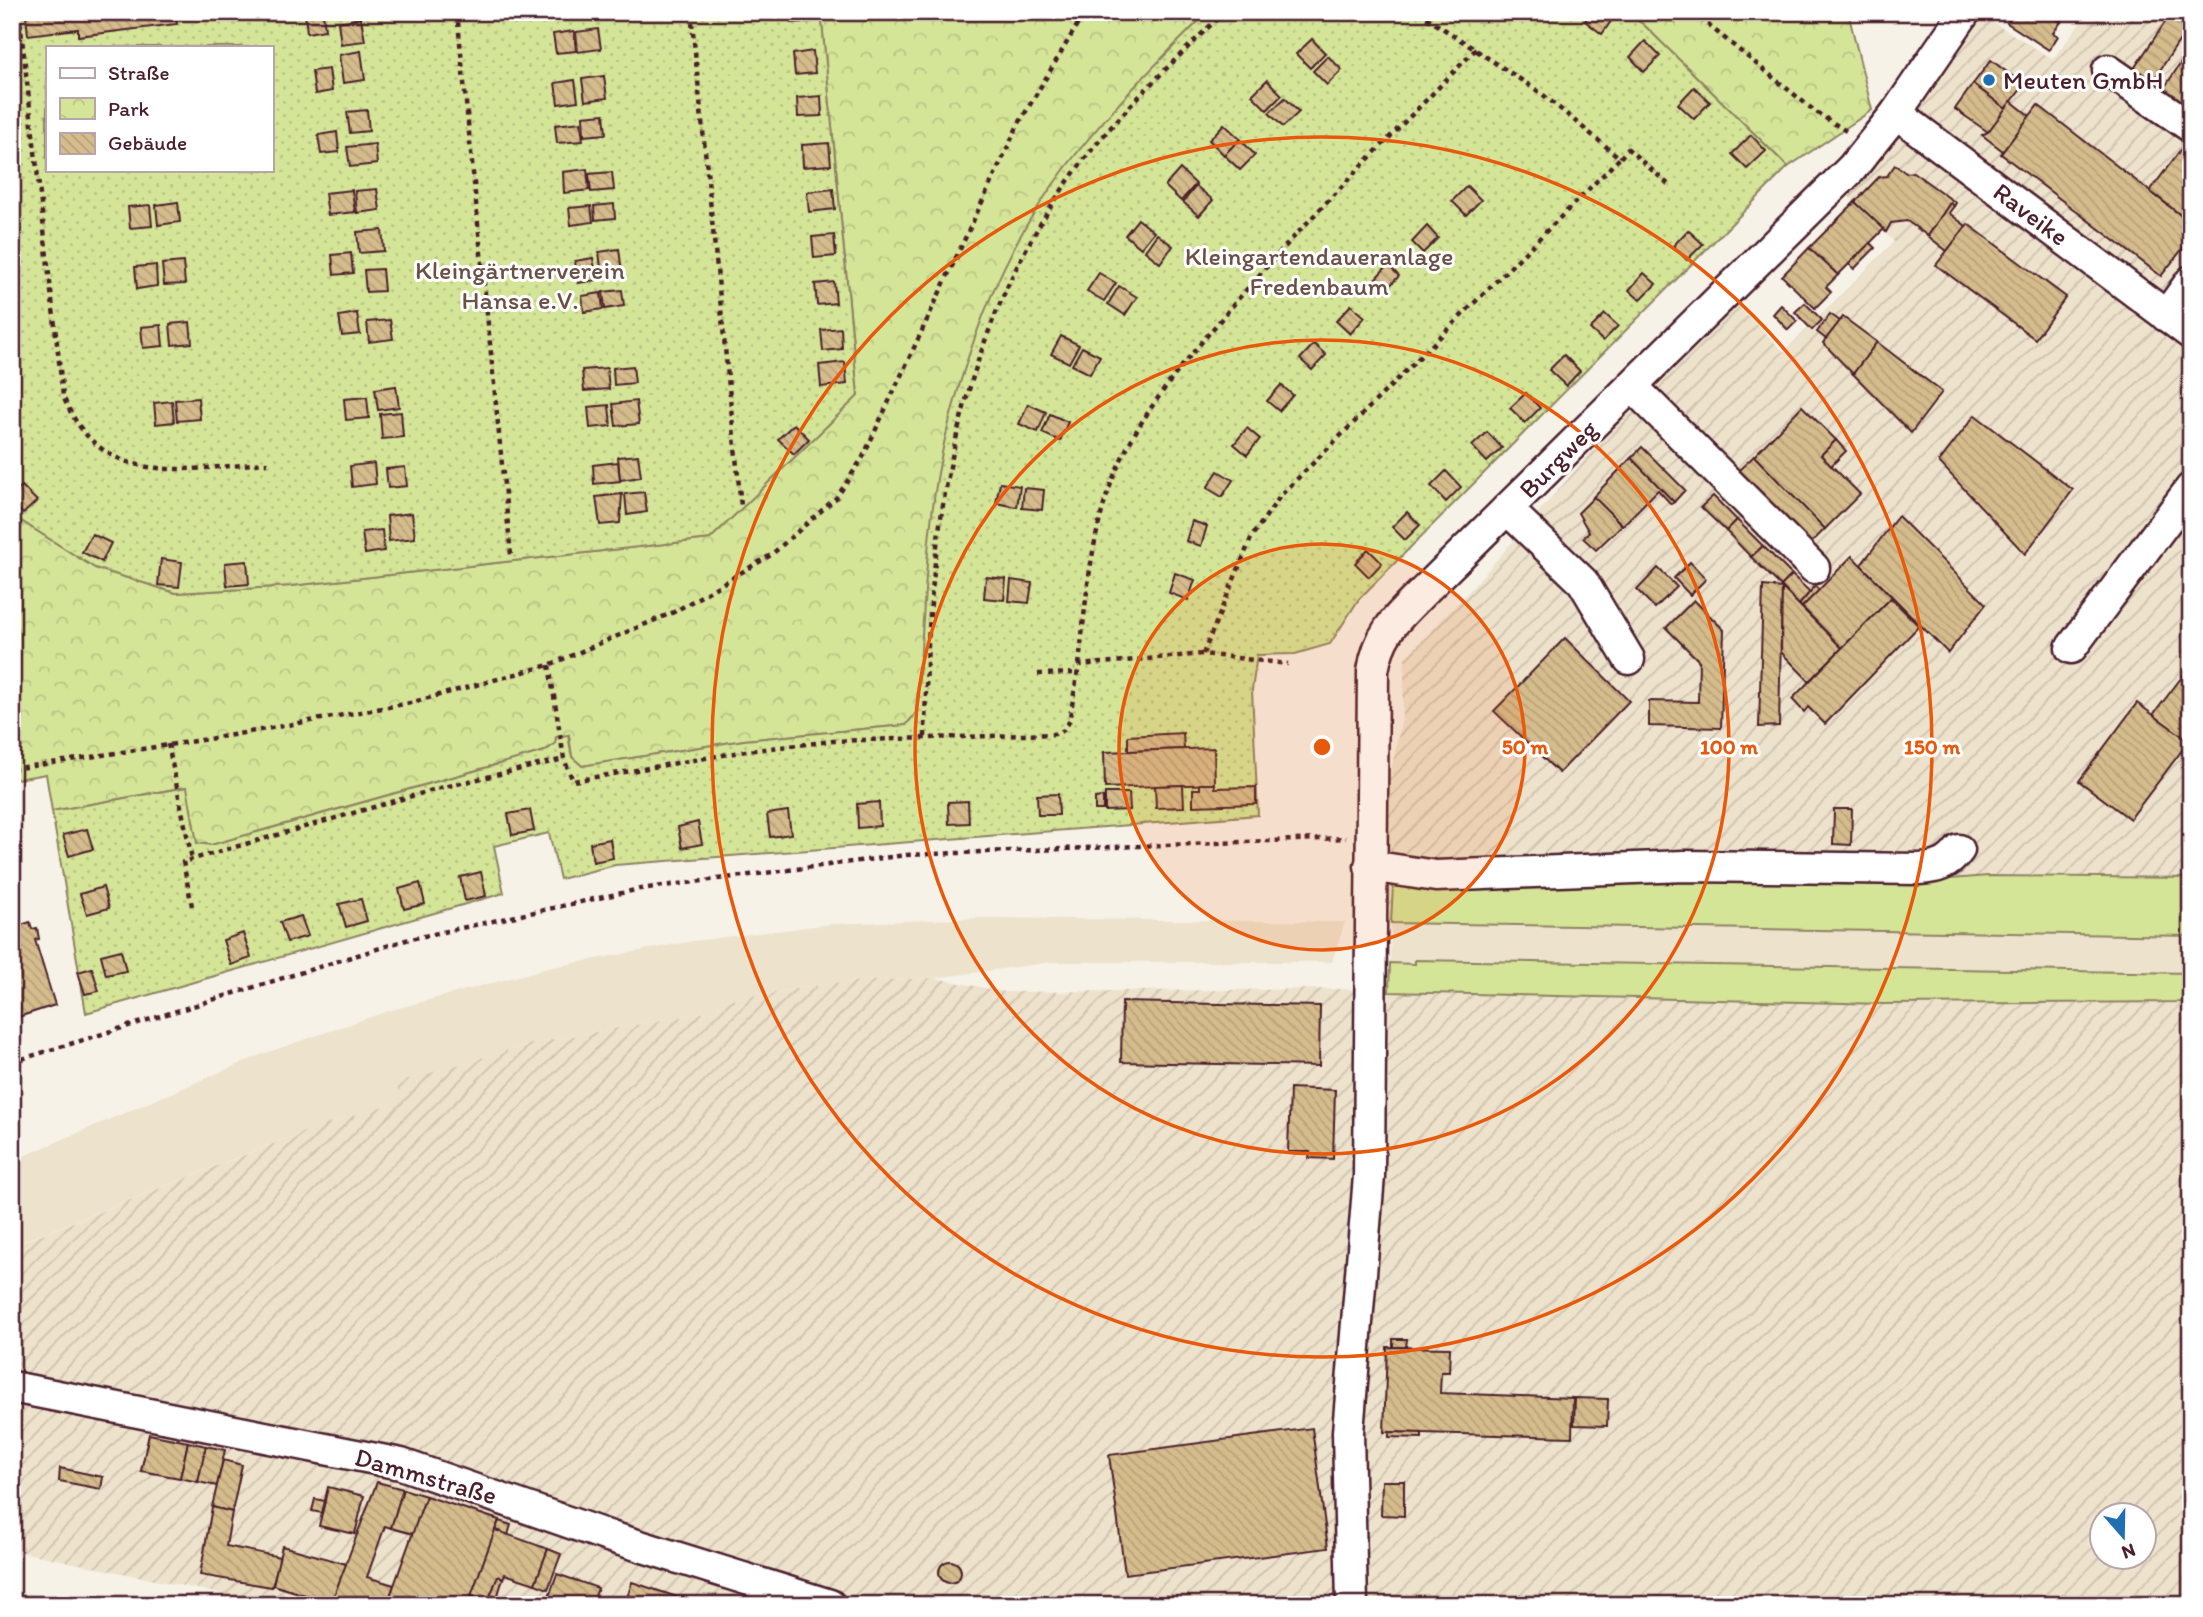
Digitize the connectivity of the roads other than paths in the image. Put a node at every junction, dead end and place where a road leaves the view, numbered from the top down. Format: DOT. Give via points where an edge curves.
graph roads {
  1 [pos="1965,12"];
  2 [pos="2108,70"];
  3 [pos="1896,113"];
  4 [pos="2191,127"];
  5 [pos="2191,281"];
  6 [pos="2166,316"];
  7 [pos="2191,334"];
  8 [pos="1632,386"];
  9 [pos="2191,488"];
  10 [pos="1507,509"];
  11 [pos="1814,568"];
  12 [pos="2071,648"];
  13 [pos="1629,659"];
  14 [pos="1959,850"];
  15 [pos="1371,852"];
  16 [pos="12,1387"];
  17 [pos="831,1605"];
  18 [pos="1352,1605"];
  1 -- 3 [label="street, Burgweg"];
  2 -- 4 [label="street"];
  3 -- 6 [label="street, Raveike"];
  3 -- 8 [label="street, Burgweg" via="1852,167"];
  5 -- 6 [label="street"];
  6 -- 7 [label="street, Raveike"];
  8 -- 10 [label="street, Burgweg"];
  8 -- 11 [label="street"];
  9 -- 12 [label="street"];
  10 -- 13 [label="street" via="1583,582"];
  10 -- 15 [label="street, Burgweg" via="1401,615 1377,646"];
  14 -- 15 [label="street" via="1938,868 1919,869 1684,866 1436,876"];
  15 -- 18 [label="street, Burgweg" via="1368,1176 1348,1432"];
  16 -- 17 [label="street, Dammstraße" via="401,1464 611,1537"];
}
